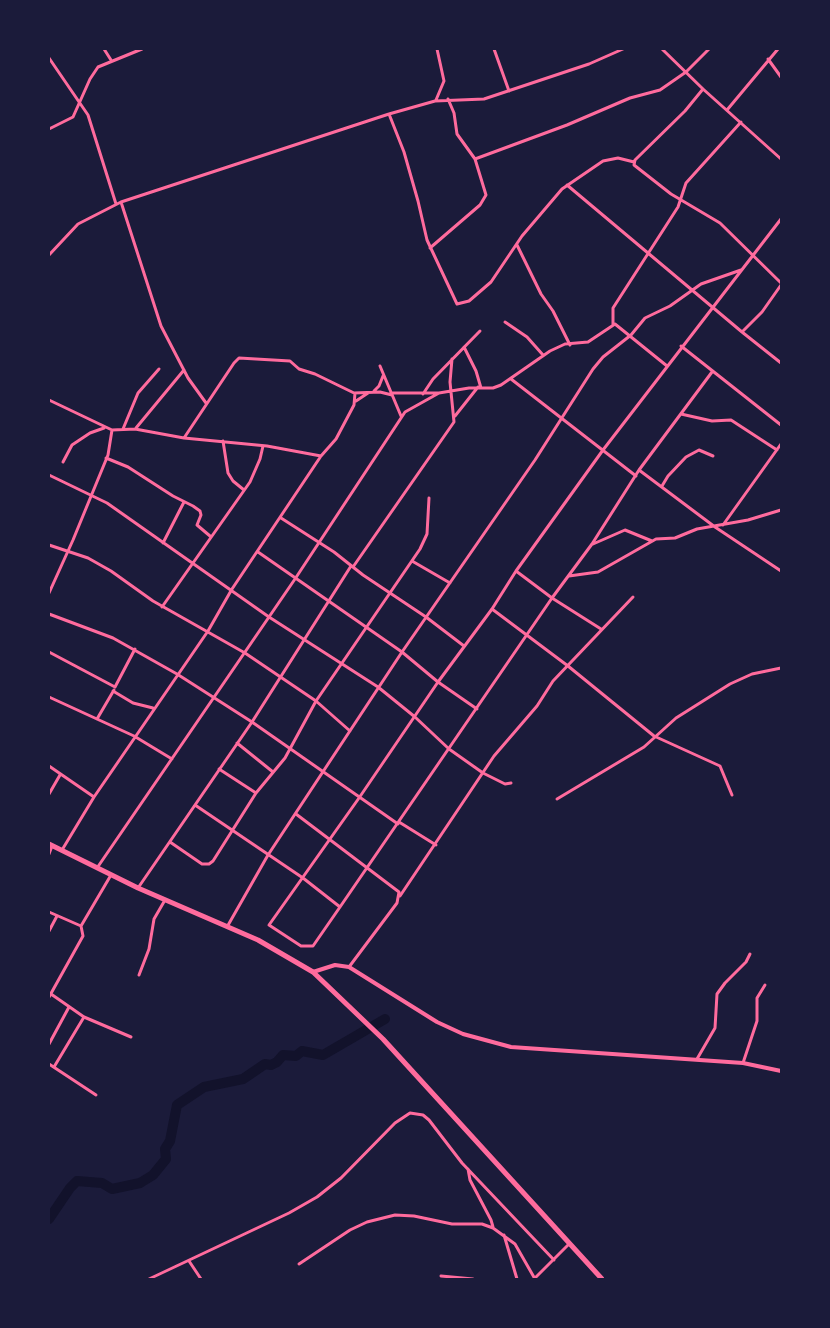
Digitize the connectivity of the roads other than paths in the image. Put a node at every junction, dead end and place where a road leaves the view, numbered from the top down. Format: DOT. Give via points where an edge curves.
graph roads {
  1 [pos="104,49"];
  2 [pos="142,49"];
  3 [pos="437,49"];
  4 [pos="494,49"];
  5 [pos="623,49"];
  6 [pos="662,49"];
  7 [pos="709,49"];
  8 [pos="778,49"];
  9 [pos="49,58"];
  10 [pos="768,59"];
  11 [pos="111,60"];
  12 [pos="686,72"];
  13 [pos="781,78"];
  14 [pos="703,89"];
  15 [pos="509,91"];
  16 [pos="448,99"];
  17 [pos="435,101"];
  18 [pos="79,103"];
  19 [pos="727,110"];
  20 [pos="389,114"];
  21 [pos="741,122"];
  22 [pos="49,129"];
  23 [pos="475,159"];
  24 [pos="781,159"];
  25 [pos="634,162"];
  26 [pos="567,185"];
  27 [pos="680,199"];
  28 [pos="121,202"];
  29 [pos="116,204"];
  30 [pos="781,219"];
  31 [pos="517,244"];
  32 [pos="430,248"];
  33 [pos="647,253"];
  34 [pos="754,254"];
  35 [pos="49,255"];
  36 [pos="742,270"];
  37 [pos="781,284"];
  38 [pos="692,289"];
  39 [pos="712,307"];
  40 [pos="504,322"];
  41 [pos="613,324"];
  42 [pos="480,331"];
  43 [pos="742,332"];
  44 [pos="631,335"];
  45 [pos="570,345"];
  46 [pos="681,346"];
  47 [pos="464,347"];
  48 [pos="543,355"];
  49 [pos="452,359"];
  50 [pos="781,363"];
  51 [pos="380,366"];
  52 [pos="667,366"];
  53 [pos="159,369"];
  54 [pos="184,370"];
  55 [pos="712,372"];
  56 [pos="384,375"];
  57 [pos="511,380"];
  58 [pos="479,388"];
  59 [pos="452,391"];
  60 [pos="355,393"];
  61 [pos="370,393"];
  62 [pos="439,393"];
  63 [pos="391,394"];
  64 [pos="423,394"];
  65 [pos="49,400"];
  66 [pos="356,401"];
  67 [pos="206,403"];
  68 [pos="681,414"];
  69 [pos="401,416"];
  70 [pos="455,416"];
  71 [pos="560,419"];
  72 [pos="781,424"];
  73 [pos="105,428"];
  74 [pos="123,429"];
  75 [pos="135,429"];
  76 [pos="112,430"];
  77 [pos="184,438"];
  78 [pos="223,441"];
  79 [pos="781,444"];
  80 [pos="263,446"];
  81 [pos="603,450"];
  82 [pos="776,450"];
  83 [pos="321,456"];
  84 [pos="713,456"];
  85 [pos="106,458"];
  86 [pos="63,462"];
  87 [pos="640,470"];
  88 [pos="49,475"];
  89 [pos="636,476"];
  90 [pos="662,486"];
  91 [pos="244,490"];
  92 [pos="91,494"];
  93 [pos="430,498"];
  94 [pos="184,502"];
  95 [pos="781,510"];
  96 [pos="281,518"];
  97 [pos="723,525"];
  98 [pos="715,527"];
  99 [pos="210,536"];
  100 [pos="652,541"];
  101 [pos="163,543"];
  102 [pos="319,543"];
  103 [pos="592,544"];
  104 [pos="49,545"];
  105 [pos="68,552"];
  106 [pos="258,552"];
  107 [pos="412,561"];
  108 [pos="192,563"];
  109 [pos="352,566"];
  110 [pos="516,571"];
  111 [pos="781,571"];
  112 [pos="568,576"];
  113 [pos="295,579"];
  114 [pos="450,583"];
  115 [pos="232,589"];
  116 [pos="49,593"];
  117 [pos="391,594"];
  118 [pos="633,597"];
  119 [pos="552,598"];
  120 [pos="328,602"];
  121 [pos="162,607"];
  122 [pos="492,609"];
  123 [pos="49,614"];
  124 [pos="269,616"];
  125 [pos="426,617"];
  126 [pos="367,627"];
  127 [pos="601,629"];
  128 [pos="208,631"];
  129 [pos="528,635"];
  130 [pos="304,640"];
  131 [pos="464,646"];
  132 [pos="136,649"];
  133 [pos="49,652"];
  134 [pos="402,652"];
  135 [pos="245,653"];
  136 [pos="341,665"];
  137 [pos="568,666"];
  138 [pos="781,668"];
  139 [pos="177,674"];
  140 [pos="282,676"];
  141 [pos="438,682"];
  142 [pos="378,687"];
  143 [pos="114,689"];
  144 [pos="49,697"];
  145 [pos="214,698"];
  146 [pos="316,701"];
  147 [pos="153,708"];
  148 [pos="477,709"];
  149 [pos="415,717"];
  150 [pos="97,719"];
  151 [pos="252,722"];
  152 [pos="350,731"];
  153 [pos="134,736"];
  154 [pos="654,736"];
  155 [pos="237,743"];
  156 [pos="289,749"];
  157 [pos="449,749"];
  158 [pos="172,759"];
  159 [pos="49,766"];
  160 [pos="219,769"];
  161 [pos="273,772"];
  162 [pos="324,773"];
  163 [pos="483,773"];
  164 [pos="60,775"];
  165 [pos="511,783"];
  166 [pos="256,793"];
  167 [pos="49,794"];
  168 [pos="732,795"];
  169 [pos="94,797"];
  170 [pos="360,798"];
  171 [pos="557,799"];
  172 [pos="195,804"];
  173 [pos="296,814"];
  174 [pos="398,823"];
  175 [pos="232,828"];
  176 [pos="329,840"];
  177 [pos="170,842"];
  178 [pos="50,845"];
  179 [pos="436,845"];
  180 [pos="62,851"];
  181 [pos="49,854"];
  182 [pos="268,855"];
  183 [pos="367,867"];
  184 [pos="97,868"];
  185 [pos="111,875"];
  186 [pos="303,878"];
  187 [pos="138,888"];
  188 [pos="400,896"];
  189 [pos="165,900"];
  190 [pos="340,907"];
  191 [pos="49,912"];
  192 [pos="57,916"];
  193 [pos="80,926"];
  194 [pos="227,927"];
  195 [pos="49,931"];
  196 [pos="750,954"];
  197 [pos="349,967"];
  198 [pos="313,972"];
  199 [pos="139,975"];
  200 [pos="765,985"];
  201 [pos="50,996"];
  202 [pos="69,1007"];
  203 [pos="84,1017"];
  204 [pos="131,1037"];
  205 [pos="49,1044"];
  206 [pos="697,1059"];
  207 [pos="743,1063"];
  208 [pos="49,1064"];
  209 [pos="54,1067"];
  210 [pos="781,1071"];
  211 [pos="96,1095"];
  212 [pos="467,1168"];
  213 [pos="493,1228"];
  214 [pos="504,1234"];
  215 [pos="568,1244"];
  216 [pos="554,1260"];
  217 [pos="189,1261"];
  218 [pos="299,1264"];
  219 [pos="441,1276"];
  220 [pos="149,1279"];
  221 [pos="201,1279"];
  222 [pos="473,1279"];
  223 [pos="517,1279"];
  224 [pos="535,1279"];
  225 [pos="602,1279"];
  1 -- 11 [label="street"];
  2 -- 11 [label="street"];
  3 -- 17 [label="street" via="444,81"];
  4 -- 15 [label="street"];
  5 -- 15 [label="street"];
  6 -- 12 [label="street"];
  7 -- 12 [label="street"];
  8 -- 10 [label="street"];
  9 -- 18 [label="street"];
  10 -- 13 [label="street"];
  10 -- 19 [label="street"];
  11 -- 18 [label="street" via="93,72"];
  12 -- 14 [label="street"];
  12 -- 23 [label="street" via="660,90 630,98"];
  14 -- 19 [label="street"];
  14 -- 25 [label="street"];
  15 -- 16 [label="street" via="477,101"];
  16 -- 17 [label="street"];
  16 -- 23 [label="street" via="457,134"];
  17 -- 20 [label="street"];
  18 -- 22 [label="street" via="69,121"];
  18 -- 29 [label="street" via="90,120"];
  19 -- 21 [label="street"];
  20 -- 28 [label="street"];
  20 -- 32 [label="street" via="404,152"];
  21 -- 24 [label="street"];
  21 -- 27 [label="street" via="693,174"];
  23 -- 32 [label="street" via="486,191 484,199"];
  25 -- 26 [label="street" via="618,158 603,161"];
  25 -- 27 [label="street" via="635,167"];
  26 -- 31 [label="street"];
  26 -- 33 [label="street"];
  27 -- 33 [label="street"];
  27 -- 34 [label="street" via="720,223"];
  28 -- 29 [label="street"];
  28 -- 54 [label="street" via="153,304"];
  29 -- 35 [label="street" via="78,224"];
  30 -- 34 [label="street"];
  31 -- 32 [label="street" via="482,293 457,304"];
  31 -- 45 [label="street"];
  33 -- 38 [label="street"];
  33 -- 41 [label="street" via="613,308"];
  34 -- 36 [label="street"];
  34 -- 37 [label="street"];
  36 -- 38 [label="street"];
  36 -- 39 [label="street"];
  37 -- 43 [label="street" via="762,312"];
  38 -- 39 [label="street"];
  38 -- 44 [label="street" via="670,306 645,318"];
  39 -- 43 [label="street"];
  39 -- 46 [label="street"];
  40 -- 48 [label="street" via="527,337"];
  41 -- 44 [label="street" via="618,324"];
  41 -- 45 [label="street" via="588,342"];
  42 -- 47 [label="street"];
  43 -- 50 [label="street"];
  44 -- 52 [label="street"];
  44 -- 71 [label="street" via="603,357"];
  45 -- 48 [label="street" via="560,346"];
  46 -- 52 [label="street"];
  46 -- 55 [label="street"];
  47 -- 49 [label="street"];
  47 -- 58 [label="street" via="476,371"];
  48 -- 57 [label="street"];
  49 -- 59 [label="street"];
  49 -- 64 [label="street"];
  51 -- 56 [label="street"];
  52 -- 81 [label="street"];
  53 -- 74 [label="street" via="138,393"];
  54 -- 67 [label="street"];
  54 -- 75 [label="street"];
  55 -- 68 [label="street"];
  55 -- 72 [label="street"];
  56 -- 61 [label="street" via="379,386"];
  56 -- 63 [label="street"];
  57 -- 58 [label="street" via="493,388"];
  57 -- 71 [label="street"];
  58 -- 59 [label="street"];
  58 -- 70 [label="street"];
  59 -- 62 [label="street"];
  59 -- 70 [label="street"];
  60 -- 61 [label="street"];
  60 -- 66 [label="street"];
  60 -- 67 [label="street" via="299,369 290,360 246,357 234,363"];
  61 -- 63 [label="street"];
  61 -- 66 [label="street"];
  62 -- 64 [label="street"];
  62 -- 69 [label="street"];
  63 -- 64 [label="street"];
  63 -- 69 [label="street"];
  65 -- 73 [label="street"];
  66 -- 83 [label="street" via="336,439"];
  67 -- 77 [label="street"];
  68 -- 82 [label="street" via="712,421 731,420"];
  68 -- 87 [label="street"];
  69 -- 102 [label="street"];
  70 -- 109 [label="street" via="447,433"];
  71 -- 81 [label="street"];
  71 -- 114 [label="street"];
  73 -- 76 [label="street"];
  73 -- 86 [label="street" via="72,445"];
  74 -- 75 [label="street"];
  74 -- 76 [label="street"];
  75 -- 77 [label="street"];
  76 -- 85 [label="street"];
  77 -- 78 [label="street"];
  78 -- 80 [label="street"];
  78 -- 91 [label="street" via="228,473"];
  79 -- 82 [label="street"];
  80 -- 83 [label="street"];
  80 -- 91 [label="street" via="256,472"];
  81 -- 89 [label="street"];
  81 -- 110 [label="street"];
  82 -- 97 [label="street"];
  83 -- 96 [label="street"];
  84 -- 90 [label="street" via="699,450 686,457"];
  85 -- 92 [label="street"];
  85 -- 94 [label="street" via="128,467"];
  87 -- 89 [label="street"];
  87 -- 90 [label="street"];
  88 -- 92 [label="street"];
  89 -- 103 [label="street"];
  90 -- 98 [label="street"];
  91 -- 99 [label="street"];
  92 -- 101 [label="street"];
  92 -- 105 [label="street"];
  93 -- 107 [label="street" via="427,534"];
  94 -- 99 [label="street" via="200,511 196,525"];
  94 -- 101 [label="street"];
  95 -- 97 [label="street"];
  96 -- 102 [label="street"];
  96 -- 106 [label="street"];
  97 -- 98 [label="street"];
  98 -- 100 [label="street"];
  98 -- 111 [label="street"];
  99 -- 108 [label="street"];
  100 -- 103 [label="street" via="625,530"];
  100 -- 112 [label="street" via="598,572"];
  101 -- 108 [label="street"];
  102 -- 109 [label="street"];
  102 -- 113 [label="street"];
  103 -- 112 [label="street"];
  104 -- 105 [label="street"];
  105 -- 116 [label="street"];
  105 -- 121 [label="street" via="88,558 111,571"];
  106 -- 113 [label="street"];
  106 -- 115 [label="street"];
  107 -- 114 [label="street"];
  107 -- 117 [label="street"];
  108 -- 115 [label="street"];
  108 -- 121 [label="street"];
  109 -- 117 [label="street"];
  109 -- 120 [label="street"];
  110 -- 119 [label="street"];
  110 -- 122 [label="street"];
  112 -- 119 [label="street"];
  113 -- 120 [label="street"];
  113 -- 124 [label="street"];
  114 -- 125 [label="street"];
  115 -- 124 [label="street"];
  115 -- 128 [label="street"];
  117 -- 125 [label="street"];
  117 -- 126 [label="street"];
  118 -- 127 [label="street"];
  119 -- 127 [label="street"];
  119 -- 129 [label="street"];
  120 -- 126 [label="street"];
  120 -- 130 [label="street"];
  121 -- 128 [label="street"];
  122 -- 129 [label="street"];
  122 -- 131 [label="street"];
  123 -- 132 [label="street"];
  124 -- 130 [label="street"];
  124 -- 135 [label="street"];
  125 -- 131 [label="street"];
  125 -- 134 [label="street"];
  126 -- 134 [label="street"];
  126 -- 136 [label="street"];
  127 -- 137 [label="street"];
  128 -- 135 [label="street"];
  128 -- 139 [label="street"];
  129 -- 137 [label="street"];
  129 -- 148 [label="street"];
  130 -- 136 [label="street"];
  130 -- 140 [label="street"];
  131 -- 141 [label="street"];
  132 -- 139 [label="street"];
  132 -- 143 [label="street"];
  133 -- 143 [label="street"];
  134 -- 141 [label="street"];
  134 -- 142 [label="street"];
  135 -- 140 [label="street"];
  135 -- 145 [label="street"];
  136 -- 142 [label="street"];
  136 -- 146 [label="street"];
  137 -- 154 [label="street"];
  137 -- 163 [label="street"];
  138 -- 154 [label="street" via="737,680 676,718"];
  139 -- 145 [label="street"];
  139 -- 147 [label="street"];
  140 -- 146 [label="street"];
  140 -- 151 [label="street"];
  141 -- 148 [label="street"];
  141 -- 149 [label="street"];
  142 -- 149 [label="street"];
  142 -- 152 [label="street"];
  143 -- 147 [label="street" via="133,703"];
  143 -- 150 [label="street"];
  144 -- 150 [label="street"];
  145 -- 151 [label="street"];
  145 -- 158 [label="street"];
  146 -- 152 [label="street"];
  146 -- 156 [label="street"];
  147 -- 153 [label="street"];
  148 -- 157 [label="street"];
  149 -- 157 [label="street"];
  149 -- 170 [label="street"];
  150 -- 153 [label="street"];
  151 -- 155 [label="street"];
  151 -- 156 [label="street"];
  152 -- 162 [label="street"];
  153 -- 158 [label="street"];
  153 -- 169 [label="street"];
  154 -- 168 [label="street" via="720,766"];
  154 -- 171 [label="street" via="644,748"];
  155 -- 160 [label="street"];
  155 -- 161 [label="street"];
  156 -- 161 [label="street"];
  156 -- 162 [label="street"];
  157 -- 163 [label="street"];
  157 -- 174 [label="street"];
  158 -- 184 [label="street"];
  159 -- 164 [label="street"];
  160 -- 166 [label="street"];
  160 -- 172 [label="street"];
  161 -- 166 [label="street"];
  162 -- 170 [label="street"];
  162 -- 173 [label="street"];
  163 -- 165 [label="street" via="505,784"];
  163 -- 179 [label="street"];
  164 -- 167 [label="street"];
  164 -- 169 [label="street"];
  166 -- 175 [label="street"];
  169 -- 180 [label="street"];
  170 -- 174 [label="street"];
  170 -- 176 [label="street"];
  172 -- 175 [label="street"];
  172 -- 177 [label="street"];
  173 -- 176 [label="street"];
  173 -- 182 [label="street"];
  174 -- 179 [label="street"];
  174 -- 183 [label="street"];
  175 -- 177 [label="street" via="213,861 205,865"];
  175 -- 182 [label="street"];
  176 -- 183 [label="street"];
  176 -- 186 [label="street"];
  177 -- 187 [label="street"];
  178 -- 180 [label="highway"];
  178 -- 181 [label="street"];
  179 -- 188 [label="street"];
  180 -- 184 [label="highway"];
  182 -- 186 [label="street"];
  182 -- 194 [label="street"];
  183 -- 188 [label="street"];
  183 -- 190 [label="street"];
  184 -- 185 [label="highway"];
  185 -- 187 [label="highway"];
  185 -- 193 [label="street"];
  186 -- 190 [label="street"];
  186 -- 190 [label="street" via="269,925 301,946 313,946"];
  187 -- 189 [label="highway"];
  188 -- 197 [label="street"];
  189 -- 194 [label="highway"];
  189 -- 199 [label="street" via="154,919 149,949"];
  191 -- 192 [label="street"];
  192 -- 193 [label="street"];
  192 -- 195 [label="street"];
  193 -- 201 [label="street" via="83,932 81,942"];
  194 -- 198 [label="highway" via="258,940"];
  196 -- 206 [label="street" via="717,994 715,1028"];
  197 -- 198 [label="main road" via="335,965"];
  197 -- 206 [label="main road" via="437,1022 488,1042 532,1050"];
  198 -- 215 [label="highway" via="356,1011"];
  200 -- 207 [label="street" via="757,998 757,1021"];
  201 -- 202 [label="street"];
  202 -- 203 [label="street"];
  202 -- 205 [label="street"];
  203 -- 204 [label="street"];
  203 -- 209 [label="street"];
  206 -- 207 [label="main road"];
  207 -- 210 [label="main road"];
  208 -- 209 [label="street"];
  209 -- 211 [label="street"];
  212 -- 213 [label="street"];
  212 -- 216 [label="street"];
  212 -- 217 [label="street" via="429,1120 423,1115 410,1113 395,1123 341,1178 317,1197"];
  213 -- 214 [label="street"];
  213 -- 218 [label="street" via="414,1216 386,1216 350,1230"];
  214 -- 223 [label="street"];
  214 -- 224 [label="street" via="518,1248"];
  215 -- 216 [label="street"];
  215 -- 225 [label="highway"];
  216 -- 224 [label="street"];
  217 -- 220 [label="street"];
  217 -- 221 [label="street"];
  219 -- 222 [label="street"];
}
